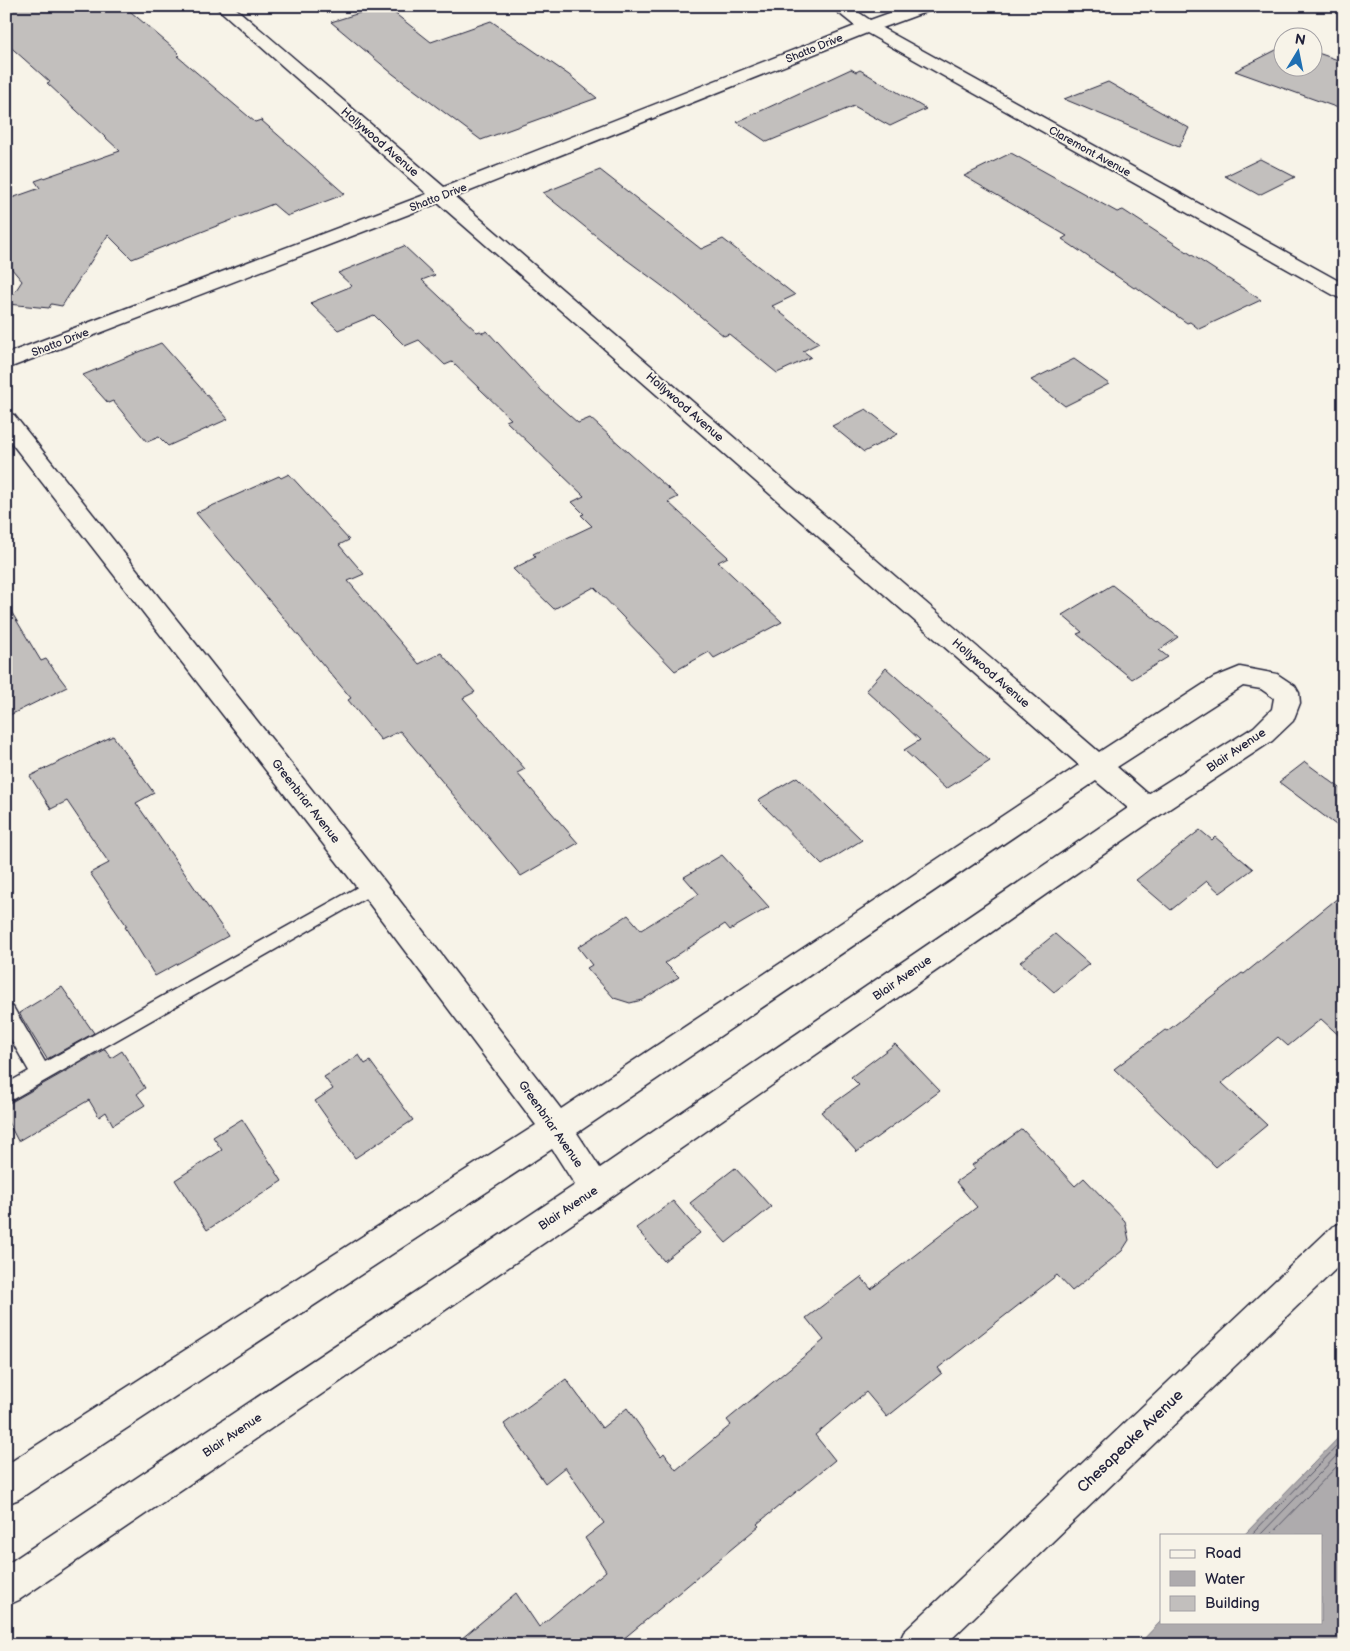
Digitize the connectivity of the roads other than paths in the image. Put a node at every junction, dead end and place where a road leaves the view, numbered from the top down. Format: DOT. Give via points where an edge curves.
graph roads {
  1 [pos="223,6"];
  2 [pos="838,6"];
  3 [pos="925,6"];
  4 [pos="868,27"];
  5 [pos="442,195"];
  6 [pos="1344,292"];
  7 [pos="6,362"];
  8 [pos="6,420"];
  9 [pos="1098,766"];
  10 [pos="1147,809"];
  11 [pos="372,886"];
  12 [pos="6,1013"];
  13 [pos="42,1074"];
  14 [pos="6,1094"];
  15 [pos="557,1129"];
  16 [pos="596,1189"];
  17 [pos="1344,1238"];
  18 [pos="6,1486"];
  19 [pos="6,1588"];
  20 [pos="917,1645"];
  1 -- 5 [label="street, Hollywood Avenue"];
  2 -- 4 [label="street, Claremont Avenue"];
  3 -- 4 [label="street, Shatto Drive"];
  4 -- 5 [label="street, Shatto Drive"];
  4 -- 6 [label="street, Claremont Avenue"];
  5 -- 7 [label="street, Shatto Drive"];
  5 -- 9 [label="street, Hollywood Avenue"];
  8 -- 11 [label="street, Greenbriar Avenue"];
  9 -- 10 [label="street, Hollywood Avenue"];
  9 -- 10 [label="street, Blair Avenue" via="1240,676 1268,682 1286,693 1284,714 1263,734"];
  9 -- 15 [label="street, Blair Avenue"];
  10 -- 16 [label="street, Blair Avenue"];
  11 -- 13 [label="lane"];
  11 -- 15 [label="street, Greenbriar Avenue"];
  12 -- 13 [label="lane"];
  13 -- 14 [label="lane"];
  15 -- 16 [label="street, Greenbriar Avenue"];
  15 -- 18 [label="street, Blair Avenue"];
  16 -- 19 [label="street, Blair Avenue"];
  17 -- 20 [label="street, Chesapeake Avenue"];
}
